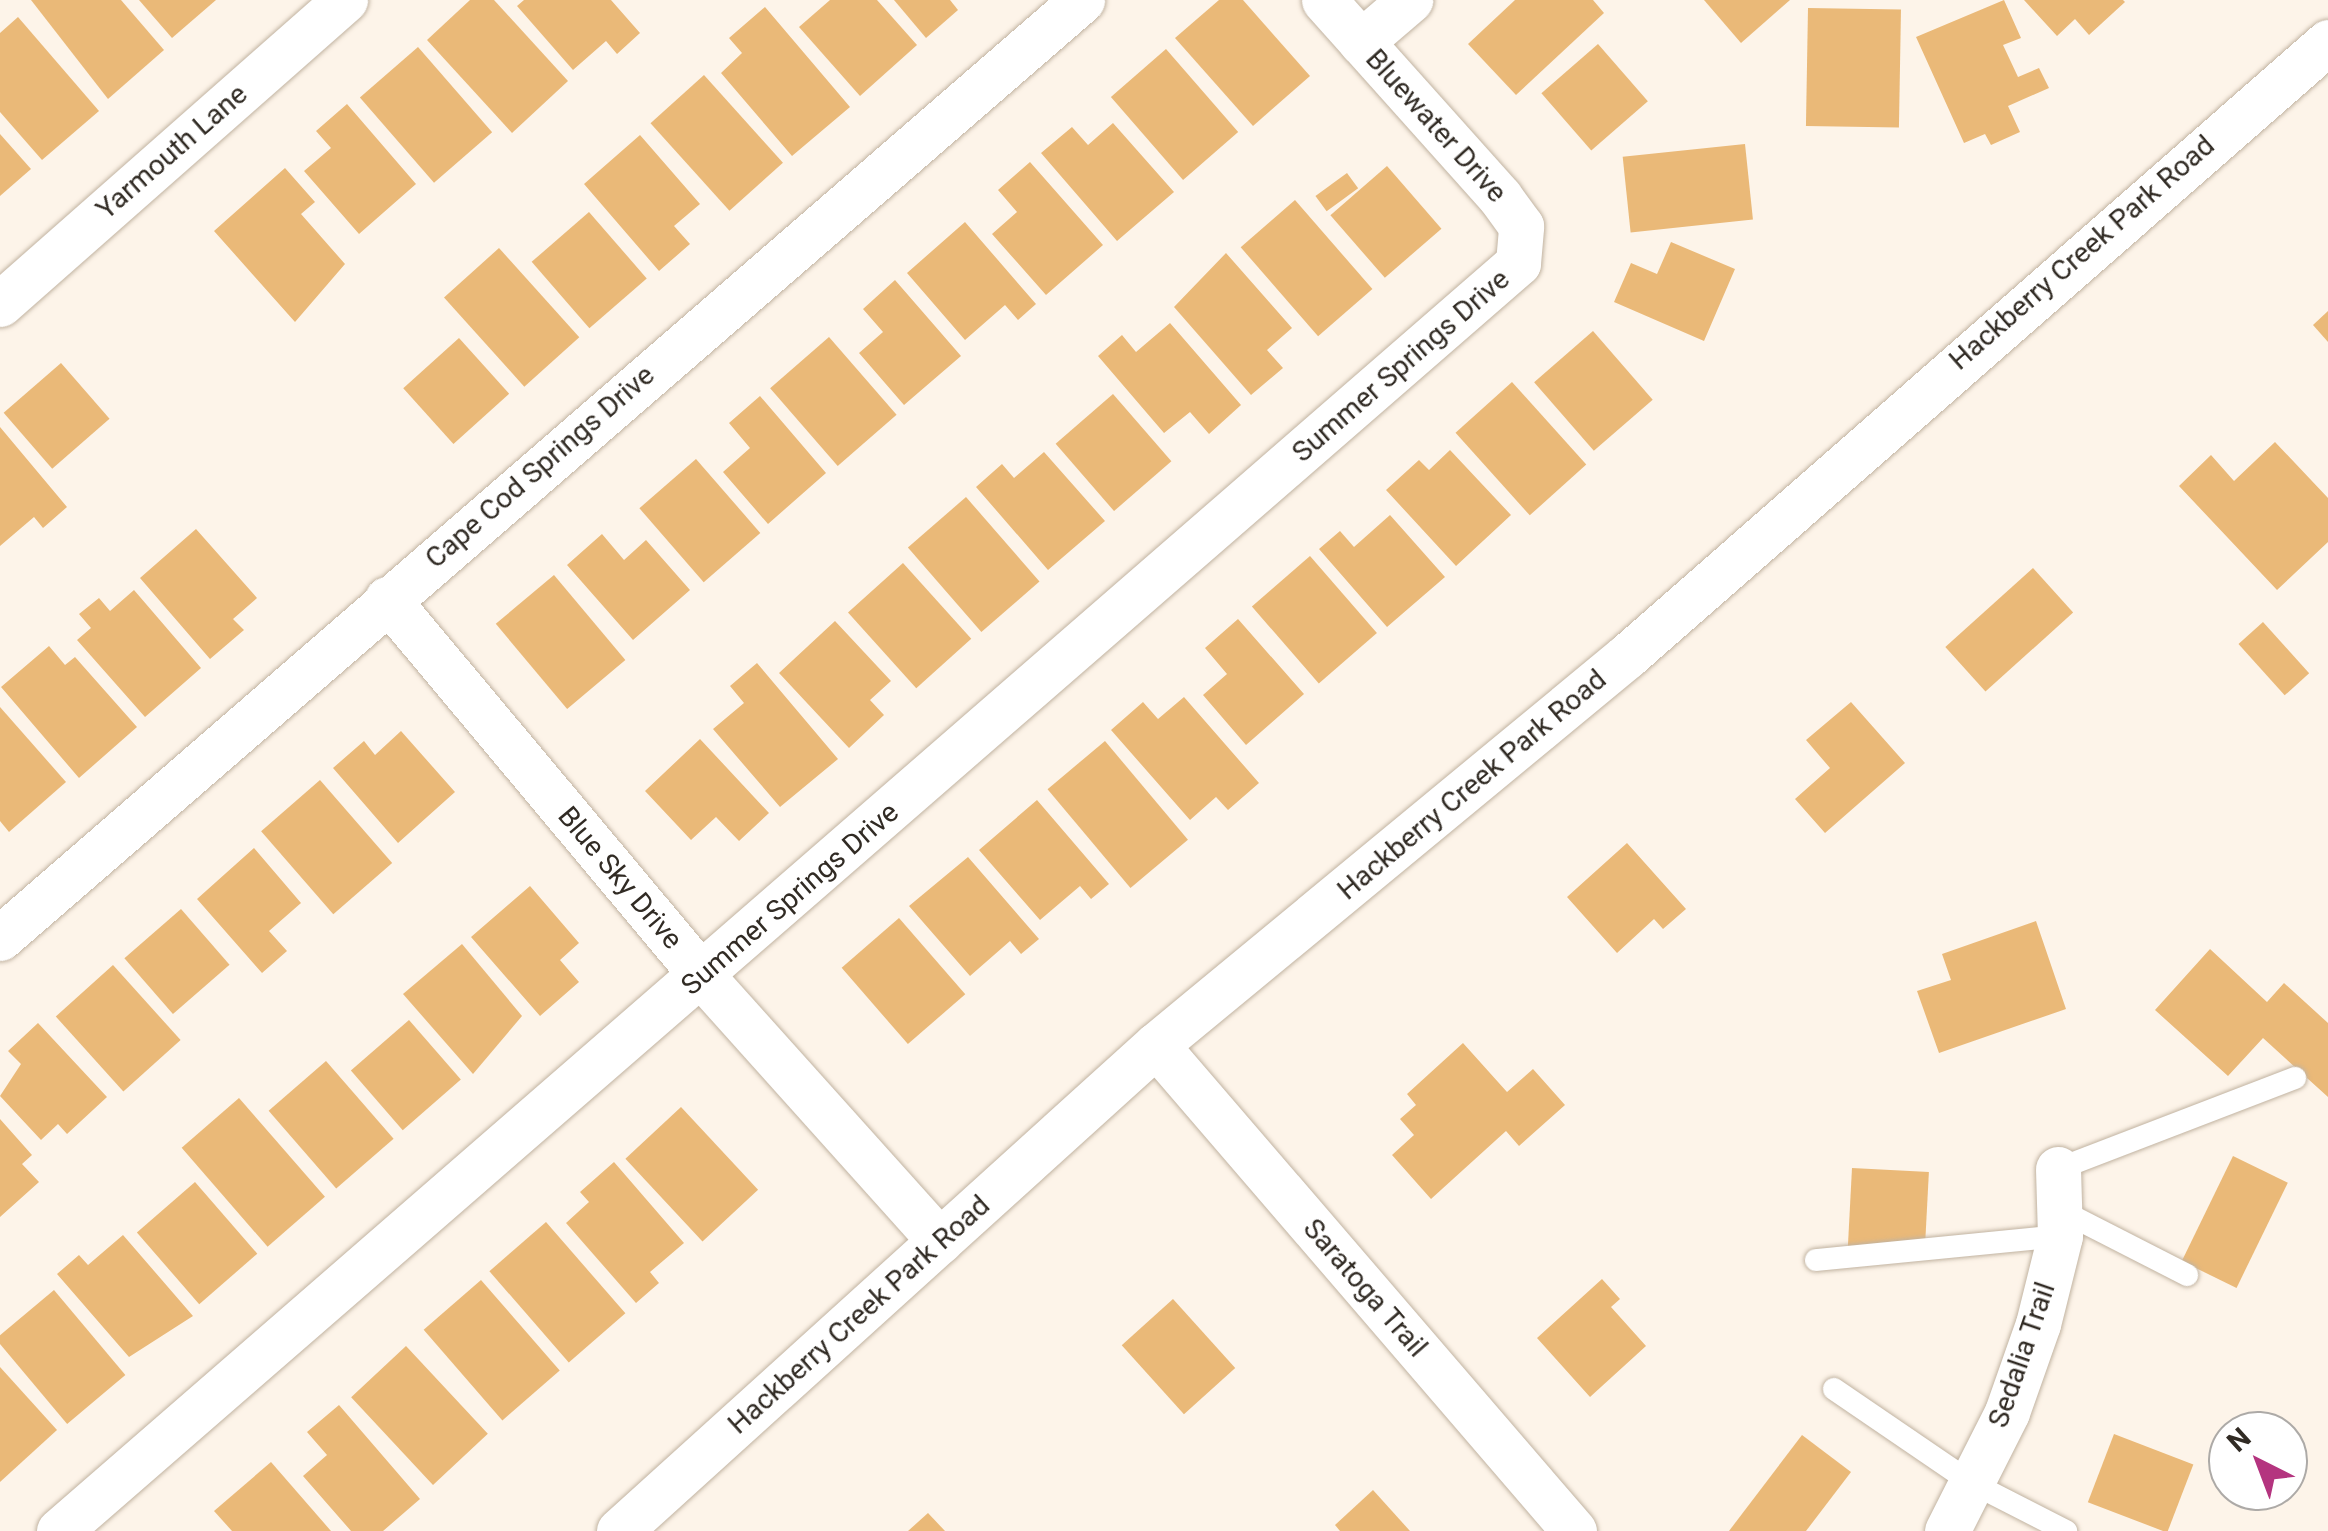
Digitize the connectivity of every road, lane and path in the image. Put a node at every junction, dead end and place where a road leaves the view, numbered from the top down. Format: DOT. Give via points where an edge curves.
graph roads {
  1 [pos="345,0"];
  2 [pos="1082,0"];
  3 [pos="1324,0"];
  4 [pos="1410,0"];
  5 [pos="1360,42"];
  6 [pos="2328,42"];
  7 [pos="1518,263"];
  8 [pos="0,304"];
  9 [pos="387,599"];
  10 [pos="0,938"];
  11 [pos="702,976"];
  12 [pos="1156,1045"];
  13 [pos="2296,1078"];
  14 [pos="2059,1205"];
  15 [pos="940,1241"];
  16 [pos="1816,1260"];
  17 [pos="2187,1275"];
  18 [pos="1834,1389"];
  19 [pos="1972,1483"];
  20 [pos="59,1531"];
  21 [pos="619,1531"];
  22 [pos="1574,1531"];
  23 [pos="1946,1531"];
  24 [pos="2066,1531"];
  1 -- 8 [label="street, Yarmouth Lane"];
  2 -- 9 [label="street, Cape Cod Springs Drive"];
  3 -- 5 [label="street, Bluewater Drive"];
  4 -- 5 [label="street"];
  5 -- 7 [label="street, Bluewater Drive" via="1521,226"];
  6 -- 12 [label="street, Hackberry Creek Park Road" via="1627,656"];
  7 -- 11 [label="street, Summer Springs Drive"];
  9 -- 10 [label="street, Cape Cod Springs Drive"];
  9 -- 11 [label="street, Blue Sky Drive"];
  11 -- 15 [label="street, Blue Sky Drive"];
  11 -- 20 [label="street, Summer Springs Drive"];
  12 -- 15 [label="street, Hackberry Creek Park Road"];
  12 -- 22 [label="street, Saratoga Trail"];
  13 -- 14 [label="lane"];
  14 -- 16 [label="lane"];
  14 -- 17 [label="lane"];
  14 -- 19 [label="street, Sedalia Trail" via="2007,1412"];
  15 -- 21 [label="street, Hackberry Creek Park Road"];
  18 -- 19 [label="lane"];
  19 -- 23 [label="street, Sedalia Trail"];
  19 -- 24 [label="lane"];
}
